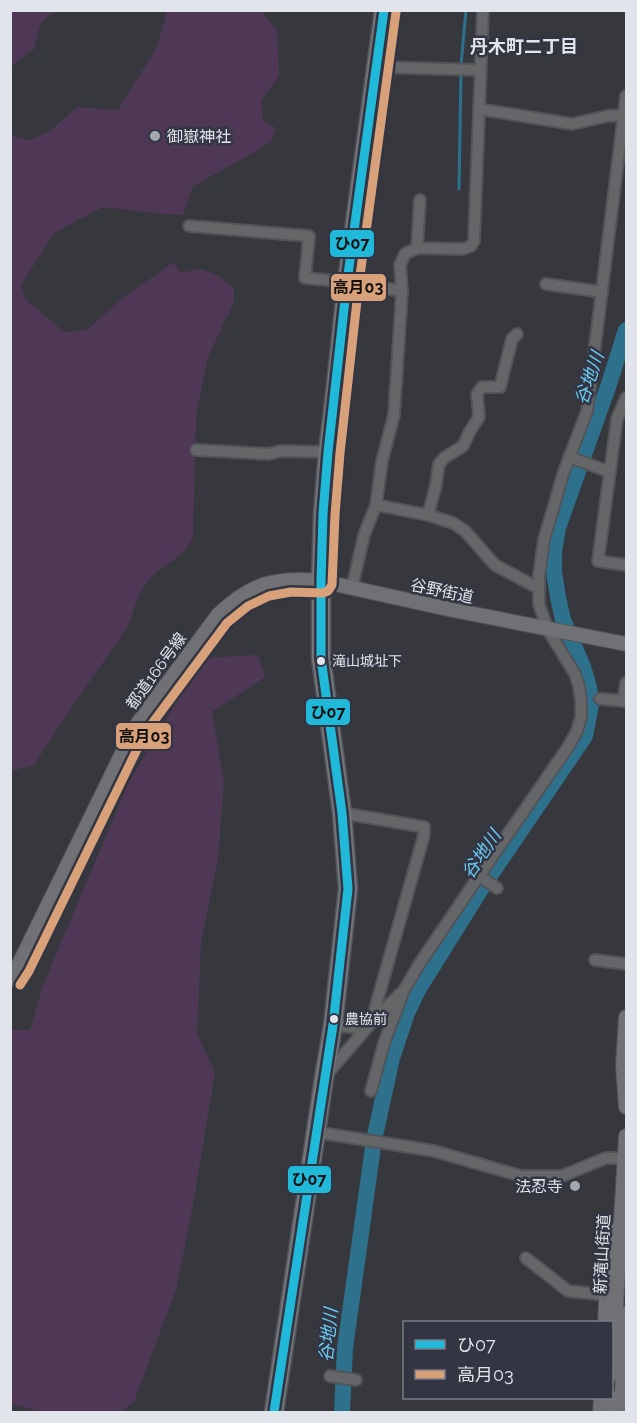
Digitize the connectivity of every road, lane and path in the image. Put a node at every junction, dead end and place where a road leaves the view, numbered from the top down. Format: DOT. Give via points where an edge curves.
graph roads {
  1 [pos="384,10"];
  2 [pos="483,10"];
  3 [pos="377,67"];
  4 [pos="480,70"];
  5 [pos="627,96"];
  6 [pos="479,109"];
  7 [pos="625,115"];
  8 [pos="420,200"];
  9 [pos="189,226"];
  10 [pos="417,248"];
  11 [pos="346,282"];
  12 [pos="546,284"];
  13 [pos="402,291"];
  14 [pos="602,292"];
  15 [pos="517,334"];
  16 [pos="627,398"];
  17 [pos="196,450"];
  18 [pos="328,452"];
  19 [pos="572,458"];
  20 [pos="610,472"];
  21 [pos="376,505"];
  22 [pos="428,515"];
  23 [pos="627,565"];
  24 [pos="321,581"];
  25 [pos="352,588"];
  26 [pos="538,588"];
  27 [pos="553,630"];
  28 [pos="627,644"];
  29 [pos="627,683"];
  30 [pos="600,699"];
  31 [pos="625,701"];
  32 [pos="342,813"];
  33 [pos="480,877"];
  34 [pos="495,886"];
  35 [pos="595,960"];
  36 [pos="627,964"];
  37 [pos="10,979"];
  38 [pos="404,990"];
  39 [pos="627,1017"];
  40 [pos="333,1025"];
  41 [pos="369,1026"];
  42 [pos="324,1078"];
  43 [pos="371,1091"];
  44 [pos="627,1107"];
  45 [pos="316,1132"];
  46 [pos="627,1136"];
  47 [pos="626,1158"];
  48 [pos="620,1222"];
  49 [pos="526,1258"];
  50 [pos="607,1294"];
  51 [pos="627,1313"];
  52 [pos="605,1321"];
  53 [pos="613,1355"];
  54 [pos="332,1377"];
  55 [pos="354,1380"];
  56 [pos="274,1413"];
  57 [pos="621,1413"];
  1 -- 3 [label="highway"];
  2 -- 4 [label="street"];
  3 -- 4 [label="street"];
  3 -- 11 [label="highway"];
  4 -- 6 [label="street"];
  5 -- 7 [label="street"];
  6 -- 7 [label="street" via="572,123"];
  6 -- 10 [label="street" via="474,241 463,249"];
  7 -- 14 [label="street"];
  8 -- 10 [label="street"];
  9 -- 11 [label="street" via="309,236 305,278"];
  10 -- 13 [label="street" via="405,254 400,265"];
  11 -- 13 [label="street"];
  11 -- 18 [label="highway"];
  12 -- 14 [label="street"];
  13 -- 21 [label="street" via="394,415"];
  14 -- 19 [label="street" via="587,411"];
  15 -- 22 [label="street" via="512,339 500,387 482,387 477,393 479,417 463,447 439,464"];
  16 -- 20 [label="street" via="617,418"];
  17 -- 18 [label="street"];
  18 -- 24 [label="highway"];
  19 -- 20 [label="street"];
  19 -- 26 [label="street" via="544,539"];
  20 -- 23 [label="street" via="598,561"];
  21 -- 22 [label="street"];
  21 -- 25 [label="street" via="364,535"];
  22 -- 26 [label="street" via="453,523 495,565"];
  24 -- 25 [label="main road, 谷野街道"];
  24 -- 32 [label="highway" via="321,658"];
  24 -- 37 [label="main road, 都道166号線" via="269,583 234,600 218,615 135,727"];
  25 -- 27 [label="main road, 谷野街道"];
  26 -- 27 [label="street" via="542,614"];
  27 -- 28 [label="main road, 谷野街道"];
  27 -- 33 [label="street" via="579,686 581,717 577,731"];
  29 -- 31 [label="street"];
  30 -- 31 [label="street"];
  32 -- 40 [label="highway" via="348,889"];
  32 -- 41 [label="street" via="424,827"];
  33 -- 34 [label="street"];
  33 -- 38 [label="street"];
  35 -- 36 [label="street"];
  38 -- 41 [label="street"];
  38 -- 43 [label="street"];
  39 -- 44 [label="main road" via="623,1065"];
  40 -- 41 [label="street"];
  40 -- 42 [label="highway"];
  41 -- 42 [label="street"];
  42 -- 45 [label="highway"];
  45 -- 47 [label="street" via="434,1151 521,1176 562,1176 606,1158"];
  45 -- 56 [label="highway"];
  46 -- 47 [label="main road, 新滝山街道"];
  47 -- 48 [label="main road, 新滝山街道"];
  48 -- 50 [label="main road" via="609,1249"];
  48 -- 53 [label="main road, 新滝山街道"];
  49 -- 50 [label="street" via="568,1291"];
  50 -- 52 [label="main road"];
  51 -- 57 [label="main road"];
  54 -- 55 [label="street"];
}
